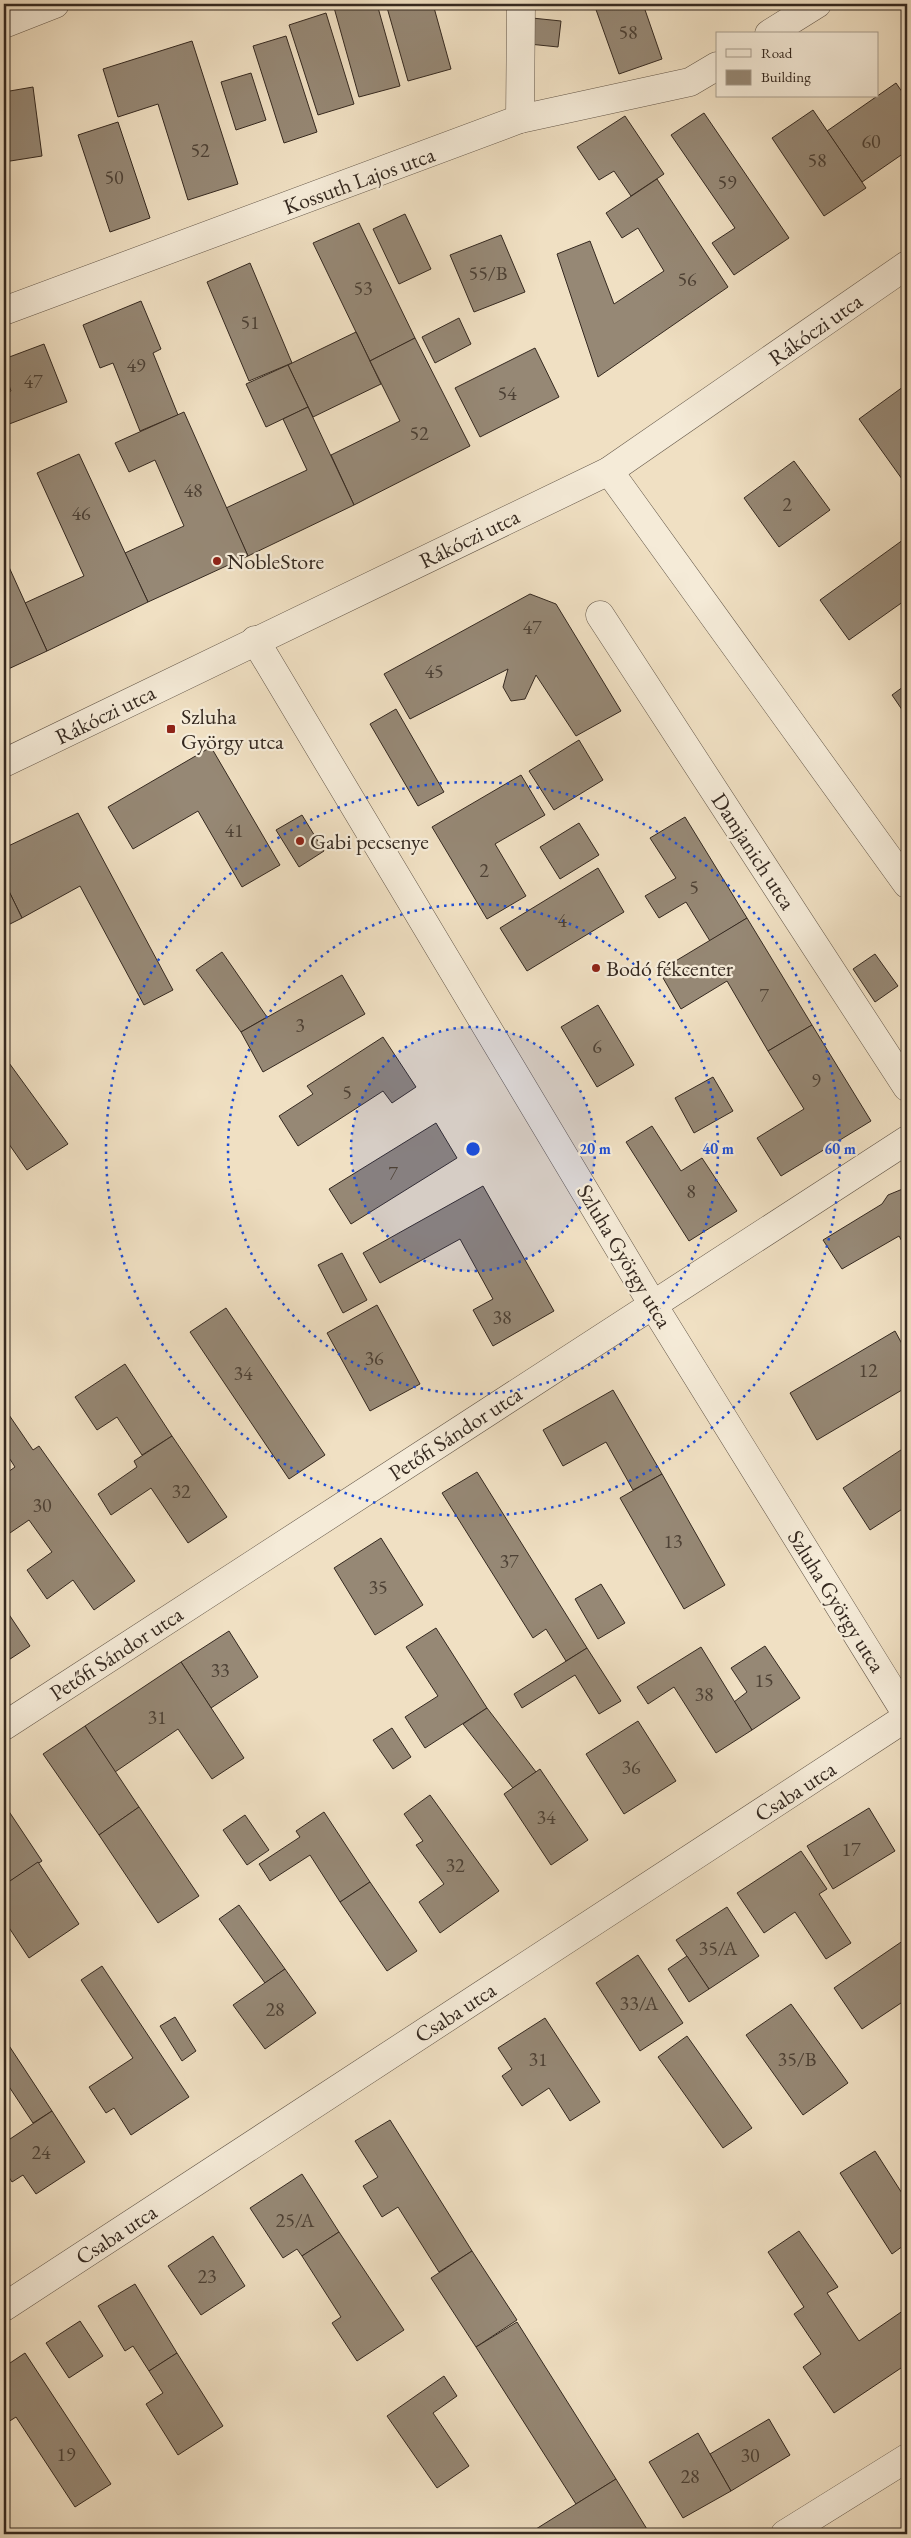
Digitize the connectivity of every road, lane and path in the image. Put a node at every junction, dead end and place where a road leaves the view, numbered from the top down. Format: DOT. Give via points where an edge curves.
graph roads {
  1 [pos="55,4"];
  2 [pos="521,4"];
  3 [pos="818,4"];
  4 [pos="4,24"];
  5 [pos="772,32"];
  6 [pos="716,67"];
  7 [pos="520,119"];
  8 [pos="907,265"];
  9 [pos="4,310"];
  10 [pos="609,471"];
  11 [pos="600,614"];
  12 [pos="255,640"];
  13 [pos="4,763"];
  14 [pos="907,884"];
  15 [pos="907,1086"];
  16 [pos="907,1140"];
  17 [pos="653,1305"];
  18 [pos="907,1716"];
  19 [pos="4,1726"];
  20 [pos="4,2307"];
  21 [pos="907,2458"];
  22 [pos="785,2534"];
  1 -- 4 [label="street"];
  2 -- 7 [label="street"];
  3 -- 5 [label="street"];
  6 -- 7 [label="street, Kossuth Lajos utca" via="690,82"];
  7 -- 9 [label="street, Kossuth Lajos utca"];
  8 -- 10 [label="street, Rákóczi utca"];
  10 -- 12 [label="street, Rákóczi utca"];
  10 -- 14 [label="street"];
  11 -- 15 [label="street, Damjanich utca"];
  12 -- 13 [label="street, Rákóczi utca"];
  12 -- 17 [label="street, Szluha György utca"];
  16 -- 17 [label="street, Petőfi Sándor utca"];
  17 -- 18 [label="street, Szluha György utca"];
  17 -- 19 [label="street, Petőfi Sándor utca"];
  18 -- 20 [label="street, Csaba utca"];
  21 -- 22 [label="street"];
}
